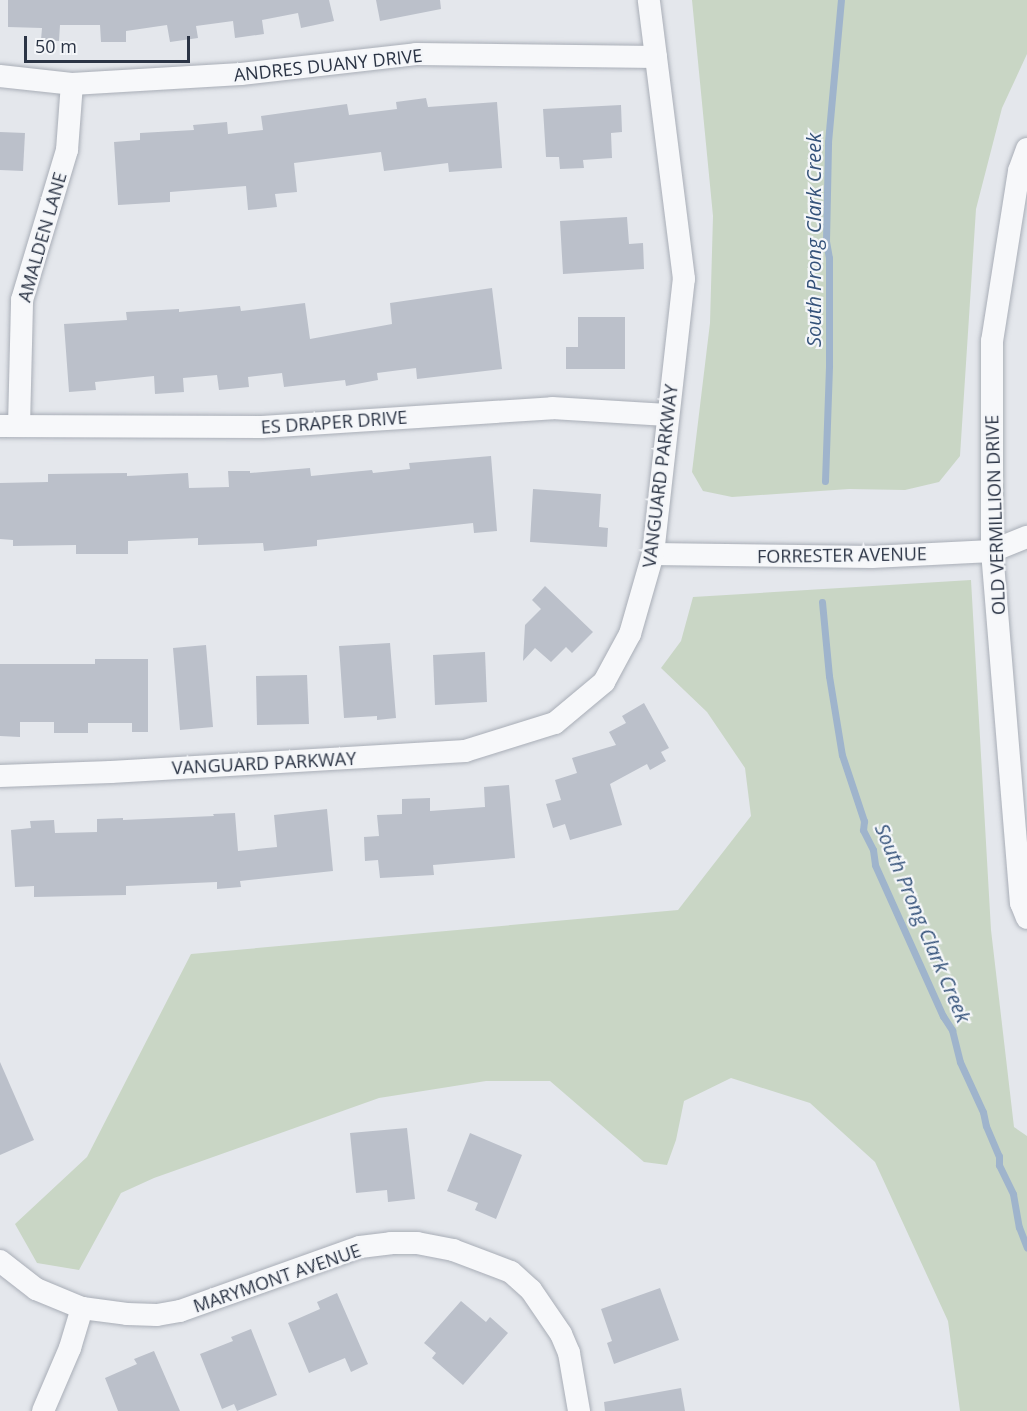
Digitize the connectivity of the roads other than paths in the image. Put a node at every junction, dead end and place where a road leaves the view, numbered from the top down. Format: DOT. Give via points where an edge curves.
graph roads {
  1 [pos="649,0"];
  2 [pos="656,57"];
  3 [pos="0,76"];
  4 [pos="72,84"];
  5 [pos="1027,149"];
  6 [pos="667,415"];
  7 [pos="9,426"];
  8 [pos="1027,537"];
  9 [pos="992,551"];
  10 [pos="653,555"];
  11 [pos="0,776"];
  12 [pos="1027,918"];
  13 [pos="0,1261"];
  14 [pos="82,1308"];
  15 [pos="43,1411"];
  16 [pos="579,1411"];
  1 -- 2 [label="street, VANGUARD PARKWAY"];
  2 -- 4 [label="street, ANDRES DUANY DRIVE" via="416,54 241,74"];
  2 -- 6 [label="street, VANGUARD PARKWAY" via="684,279"];
  3 -- 4 [label="street, ANDRES DUANY DRIVE"];
  4 -- 7 [label="street, AMALDEN LANE" via="67,150 22,300"];
  5 -- 9 [label="street, OLD VERMILLION DRIVE" via="1019,171 992,341"];
  6 -- 7 [label="street, ES DRAPER DRIVE" via="552,408 262,428"];
  6 -- 10 [label="street, VANGUARD PARKWAY"];
  8 -- 9 [label="street, FORRESTER AVENUE"];
  9 -- 10 [label="street, FORRESTER AVENUE" via="872,557"];
  9 -- 12 [label="street, OLD VERMILLION DRIVE" via="1021,903"];
  10 -- 11 [label="street, VANGUARD PARKWAY" via="630,634 604,682 555,723 465,751"];
  13 -- 14 [label="street, MARYMONT AVENUE" via="36,1289"];
  14 -- 15 [label="street"];
  14 -- 16 [label="street, MARYMONT AVENUE" via="157,1315 180,1311 360,1247 417,1243 453,1250 511,1272 531,1290 569,1353"];
}
